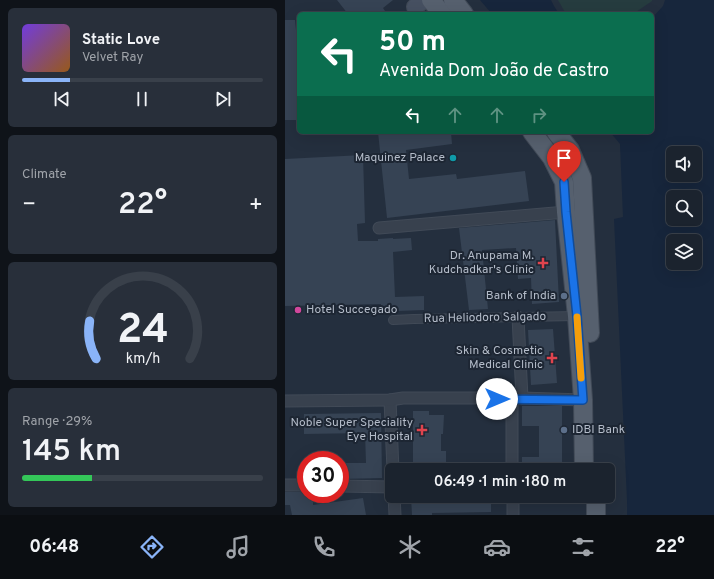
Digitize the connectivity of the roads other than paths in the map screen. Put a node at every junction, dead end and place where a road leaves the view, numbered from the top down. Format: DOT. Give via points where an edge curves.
graph roads {
  1 [pos="453,0"];
  2 [pos="420,4"];
  3 [pos="438,12"];
  4 [pos="462,12"];
  5 [pos="534,134"];
  6 [pos="558,134"];
  7 [pos="566,212"];
  8 [pos="379,228"];
  9 [pos="577,316"];
  10 [pos="518,317"];
  11 [pos="393,320"];
  12 [pos="517,399"];
  13 [pos="389,400"];
  14 [pos="583,400"];
  15 [pos="285,401"];
  16 [pos="393,463"];
  17 [pos="512,463"];
  18 [pos="584,463"];
  19 [pos="595,463"];
  20 [pos="285,485"];
  21 [pos="297,485"];
  22 [pos="349,486"];
  23 [pos="385,487"];
  24 [pos="394,503"];
  25 [pos="513,503"];
  26 [pos="584,503"];
  27 [pos="596,503"];
  28 [pos="395,515"];
  29 [pos="513,515"];
  30 [pos="584,515"];
  31 [pos="596,515"];
  1 -- 4 [label="main road"];
  2 -- 3 [label="main road"];
  5 -- 7 [label="main road" via="552,158 564,182"];
  6 -- 19 [label="main road" via="570,150 582,178"];
  7 -- 8 [label="street"];
  7 -- 9 [label="main road"];
  9 -- 10 [label="street, Rua Heliodoro Salgado"];
  9 -- 14 [label="main road"];
  10 -- 11 [label="street, Rua Heliodoro Salgado"];
  10 -- 12 [label="street"];
  12 -- 13 [label="street"];
  12 -- 14 [label="street"];
  12 -- 17 [label="street"];
  13 -- 15 [label="street"];
  13 -- 16 [label="street"];
  14 -- 18 [label="main road"];
  20 -- 21 [label="street"];
  22 -- 23 [label="street"];
  24 -- 28 [label="street"];
  25 -- 29 [label="street"];
  26 -- 30 [label="main road"];
  27 -- 31 [label="main road"];
}
